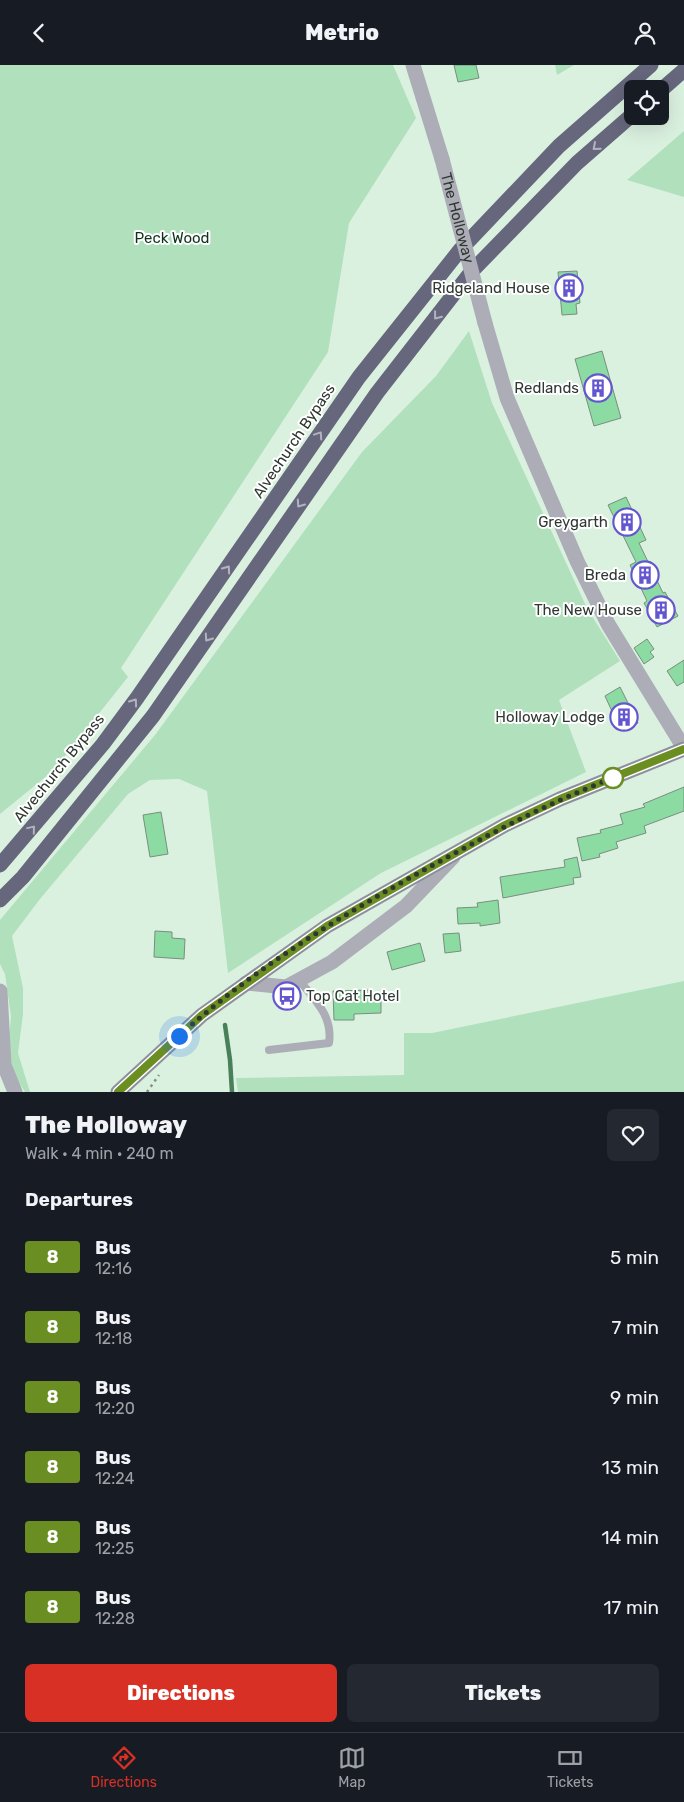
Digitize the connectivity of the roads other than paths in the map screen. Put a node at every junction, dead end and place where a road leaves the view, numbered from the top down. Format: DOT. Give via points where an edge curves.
graph roads {
  1 [pos="413,65"];
  2 [pos="651,65"];
  3 [pos="684,70"];
  4 [pos="669,83"];
  5 [pos="624,122"];
  6 [pos="684,748"];
  7 [pos="459,851"];
  8 [pos="0,865"];
  9 [pos="0,900"];
  10 [pos="300,980"];
  11 [pos="246,983"];
  12 [pos="0,991"];
  13 [pos="269,1049"];
  14 [pos="15,1092"];
  15 [pos="118,1092"];
  1 -- 6 [label="street, The Holloway, bridge" via="508,397 581,569 608,624"];
  8 -- 2 [label="highway, Alvechurch Bypass, one-way" via="97,751 137,698 359,377 460,250 559,146"];
  3 -- 4 [label="highway"];
  5 -- 9 [label="highway, one-way" via="577,163 471,272 377,393 153,716 23,877"];
  6 -- 7 [label="main road" via="560,799"];
  7 -- 10 [label="street" via="406,906 332,961"];
  7 -- 11 [label="main road" via="327,926"];
  10 -- 11 [label="street" via="286,987"];
  10 -- 13 [label="lane" via="326,1015 331,1030 329,1043"];
  11 -- 15 [label="main road" via="202,1015"];
  12 -- 14 [label="street" via="4,1065"];
}
